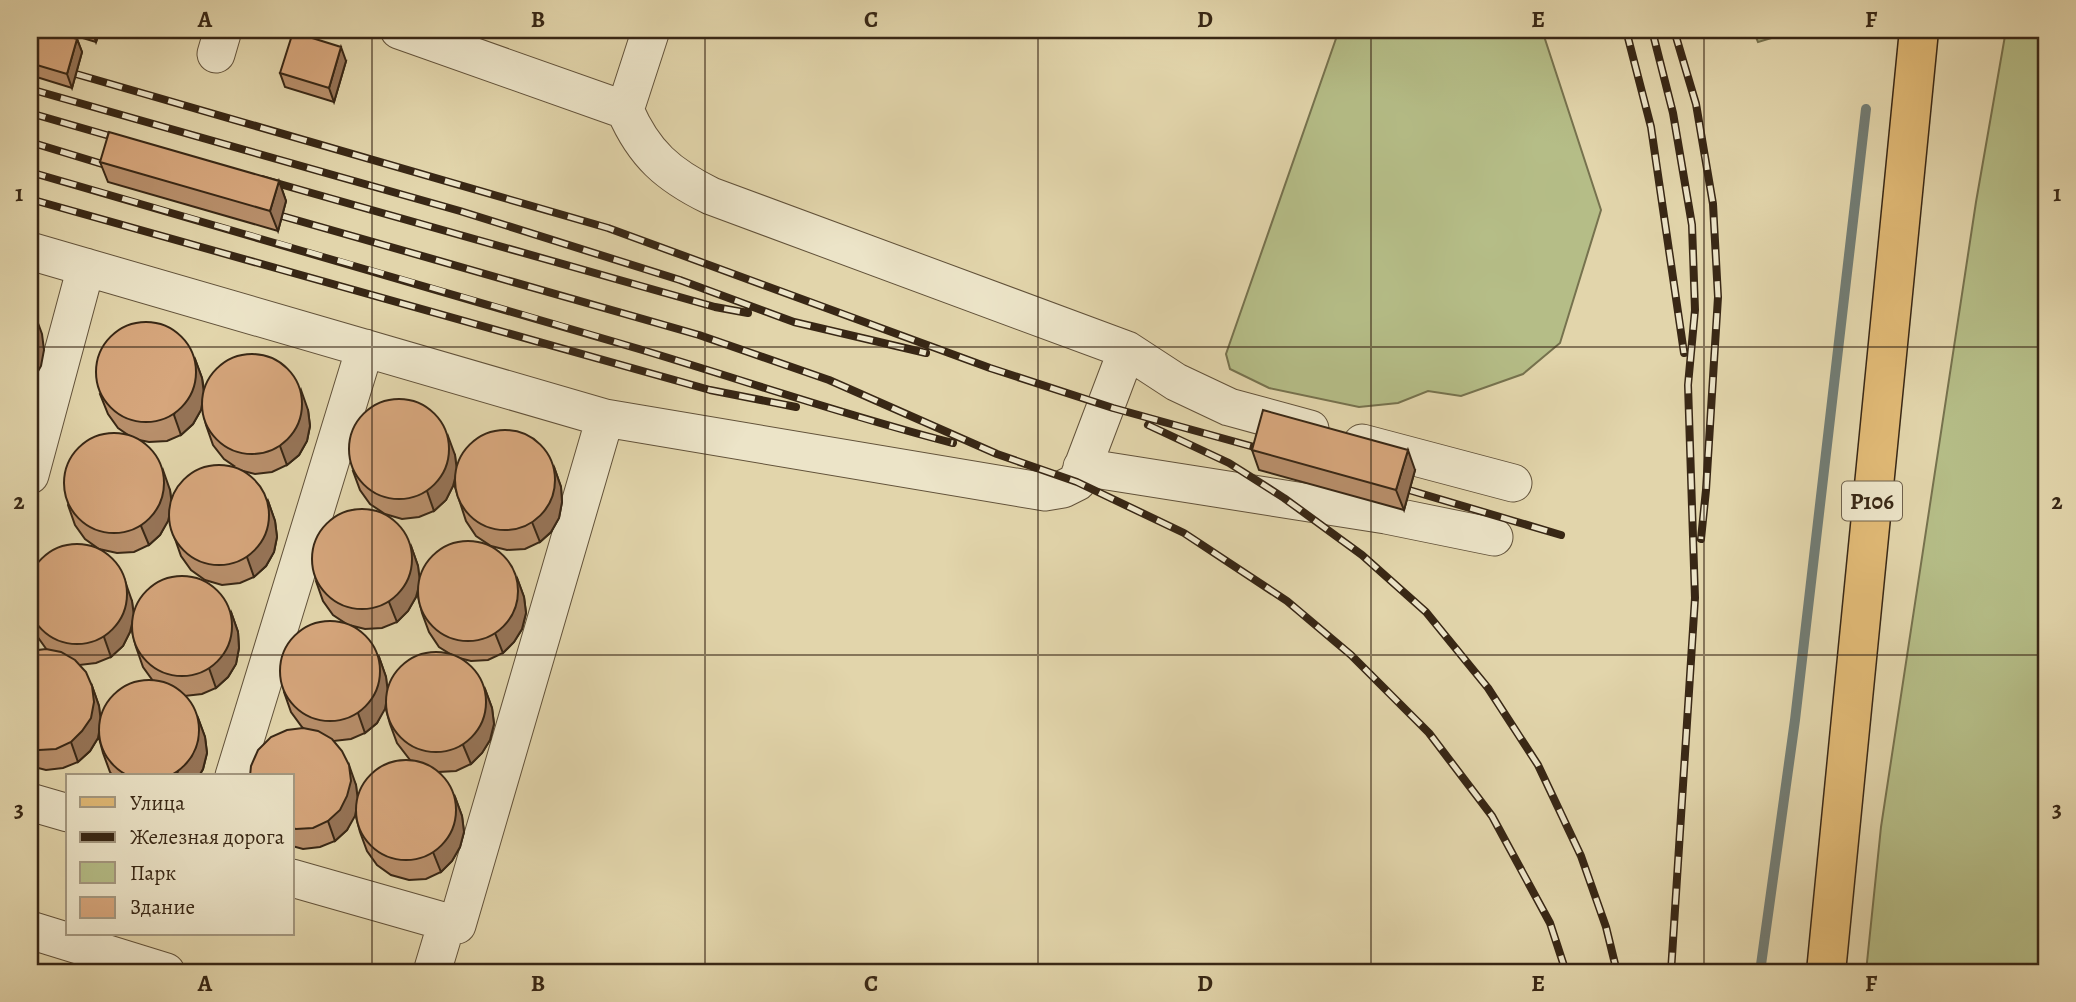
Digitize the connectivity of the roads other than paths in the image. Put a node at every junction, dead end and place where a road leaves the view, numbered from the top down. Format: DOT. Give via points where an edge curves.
graph roads {
  1 [pos="398,30"];
  2 [pos="651,30"];
  3 [pos="1919,30"];
  4 [pos="625,110"];
  5 [pos="30,251"];
  6 [pos="86,267"];
  7 [pos="365,348"];
  8 [pos="1127,350"];
  9 [pos="606,418"];
  10 [pos="1082,467"];
  11 [pos="30,475"];
  12 [pos="1513,484"];
  13 [pos="1494,537"];
  14 [pos="235,774"];
  15 [pos="30,802"];
  16 [pos="66,812"];
  17 [pos="294,879"];
  18 [pos="447,922"];
  19 [pos="30,930"];
  20 [pos="166,972"];
  21 [pos="432,972"];
  22 [pos="1826,972"];
  1 -- 4 [label="lane"];
  2 -- 4 [label="lane"];
  3 -- 22 [label="main road, Р106"];
  4 -- 8 [label="lane" via="655,158 683,182 711,196"];
  5 -- 6 [label="lane"];
  6 -- 7 [label="lane"];
  6 -- 11 [label="lane"];
  7 -- 9 [label="lane"];
  7 -- 14 [label="lane"];
  8 -- 10 [label="lane"];
  8 -- 12 [label="lane" via="1176,382 1230,407"];
  9 -- 10 [label="lane" via="1045,492 1077,482"];
  9 -- 18 [label="lane" via="457,925"];
  10 -- 13 [label="lane" via="1386,515"];
  15 -- 16 [label="lane"];
  17 -- 18 [label="lane"];
  18 -- 21 [label="lane"];
  19 -- 20 [label="lane"];
}
